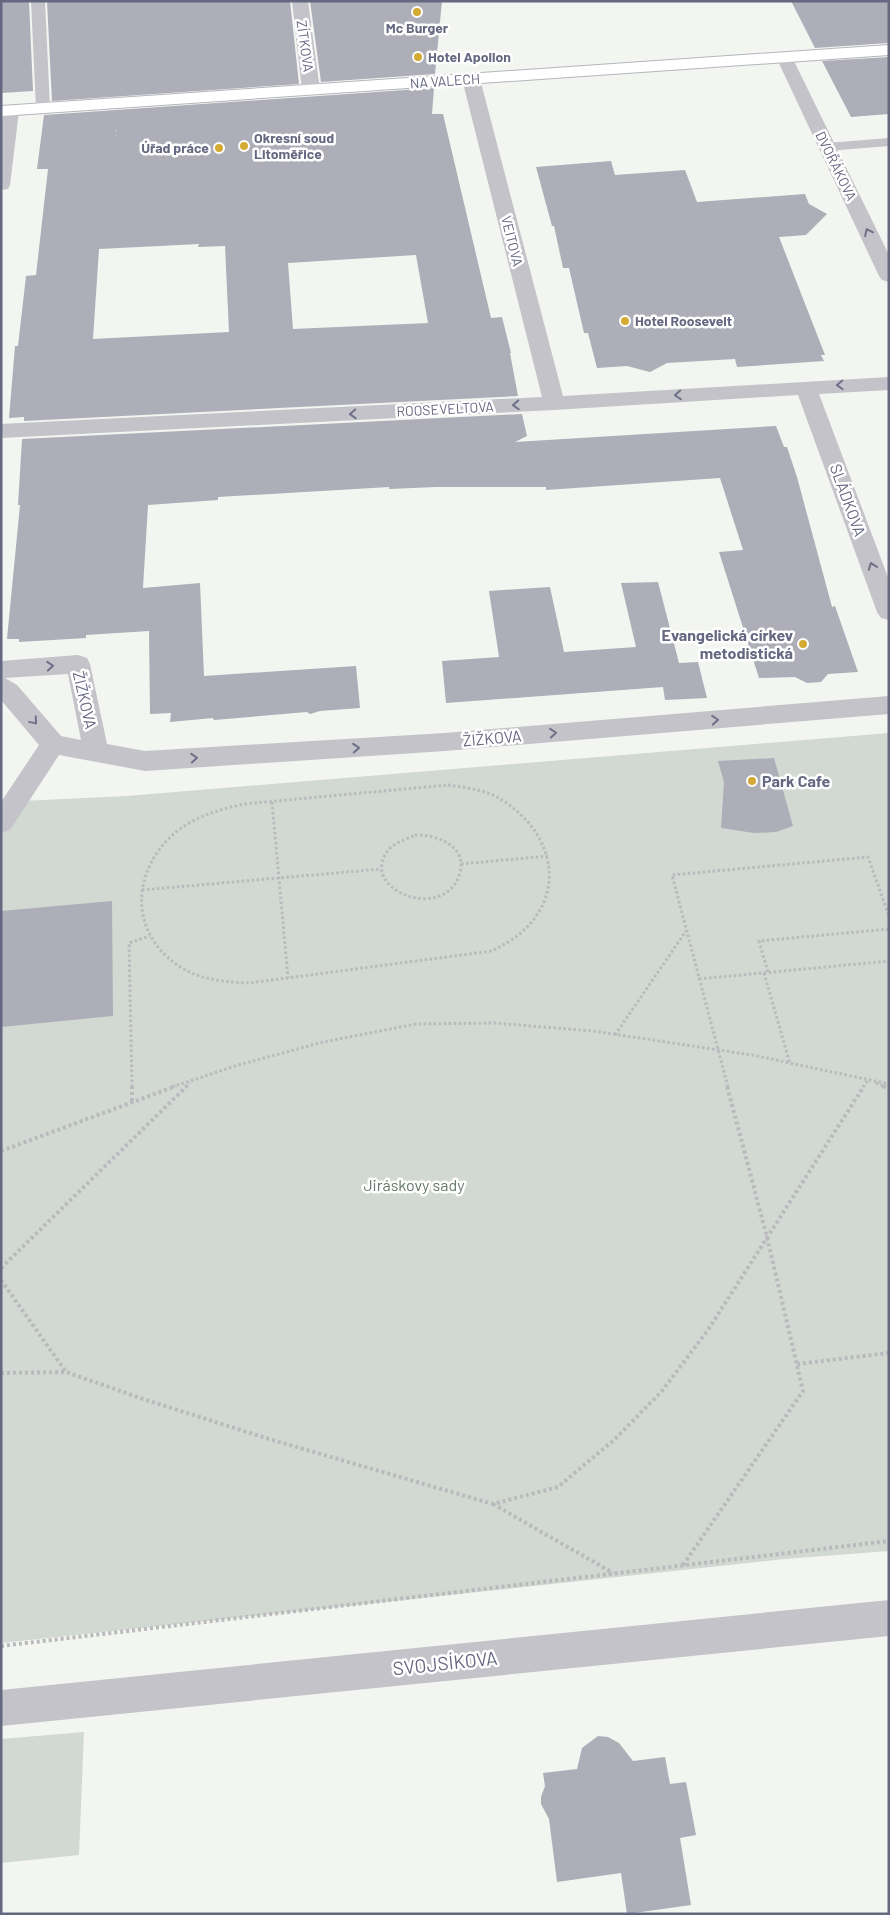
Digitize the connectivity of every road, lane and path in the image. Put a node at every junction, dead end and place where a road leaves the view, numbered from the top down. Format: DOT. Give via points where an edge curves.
graph roads {
  1 [pos="38,1"];
  2 [pos="300,1"];
  3 [pos="889,50"];
  4 [pos="784,57"];
  5 [pos="470,79"];
  6 [pos="311,90"];
  7 [pos="43,108"];
  8 [pos="6,111"];
  9 [pos="889,142"];
  10 [pos="825,143"];
  11 [pos="1,185"];
  12 [pos="889,276"];
  13 [pos="889,383"];
  14 [pos="806,387"];
  15 [pos="554,403"];
  16 [pos="1,431"];
  17 [pos="889,612"];
  18 [pos="1,670"];
  19 [pos="1,686"];
  20 [pos="889,705"];
  21 [pos="53,744"];
  22 [pos="96,752"];
  23 [pos="272,802"];
  24 [pos="1,823"];
  25 [pos="548,856"];
  26 [pos="461,864"];
  27 [pos="380,870"];
  28 [pos="279,878"];
  29 [pos="142,890"];
  30 [pos="889,916"];
  31 [pos="889,929"];
  32 [pos="686,931"];
  33 [pos="150,936"];
  34 [pos="889,961"];
  35 [pos="766,973"];
  36 [pos="288,978"];
  37 [pos="699,979"];
  38 [pos="615,1035"];
  39 [pos="718,1051"];
  40 [pos="790,1064"];
  41 [pos="192,1080"];
  42 [pos="868,1080"];
  43 [pos="889,1084"];
  44 [pos="889,1089"];
  45 [pos="132,1101"];
  46 [pos="1,1151"];
  47 [pos="767,1237"];
  48 [pos="1,1268"];
  49 [pos="1,1280"];
  50 [pos="889,1353"];
  51 [pos="797,1364"];
  52 [pos="66,1372"];
  53 [pos="1,1373"];
  54 [pos="493,1504"];
  55 [pos="889,1541"];
  56 [pos="683,1565"];
  57 [pos="614,1574"];
  58 [pos="889,1618"];
  59 [pos="1,1646"];
  60 [pos="1,1708"];
  1 -- 7 [label="lane"];
  2 -- 6 [label="street, ZÍTKOVA"];
  3 -- 4 [label="main road, NA VALECH"];
  4 -- 5 [label="main road, NA VALECH"];
  4 -- 10 [label="street, DVOŘÁKOVA"];
  5 -- 6 [label="main road, NA VALECH"];
  5 -- 15 [label="street, VEITOVA"];
  6 -- 7 [label="main road, NA VALECH"];
  7 -- 8 [label="main road, NA VALECH"];
  8 -- 11 [label="street"];
  9 -- 10 [label="lane"];
  12 -- 10 [label="street, DVOŘÁKOVA, one-way"];
  13 -- 14 [label="street, ROOSEVELTOVA, one-way"];
  14 -- 15 [label="street, ROOSEVELTOVA, one-way"];
  17 -- 14 [label="street, SLÁDKOVA, one-way"];
  15 -- 16 [label="street, ROOSEVELTOVA, one-way"];
  18 -- 22 [label="street, ŽIŽKOVA, one-way" via="78,664"];
  19 -- 21 [label="street, one-way" via="8,690"];
  22 -- 20 [label="street, ŽIŽKOVA, one-way" via="145,762 445,742"];
  21 -- 22 [label="street, ŽIŽKOVA"];
  21 -- 24 [label="street"];
  23 -- 25 [label="path" via="448,785 470,788 492,795 528,819 540,835"];
  23 -- 28 [label="path"];
  23 -- 29 [label="path" via="221,809 180,829 151,860"];
  25 -- 26 [label="path"];
  25 -- 36 [label="path" via="548,890 541,909 529,926 492,951"];
  26 -- 27 [label="path" via="454,847 443,840 430,835 415,835 390,847"];
  26 -- 27 [label="path" via="458,881 448,891 436,898 421,900 393,891"];
  27 -- 28 [label="path"];
  28 -- 29 [label="path"];
  28 -- 36 [label="path"];
  29 -- 33 [label="path" via="142,917"];
  30 -- 32 [label="path" via="868,857 672,875"];
  31 -- 35 [label="path" via="759,941"];
  32 -- 37 [label="path"];
  32 -- 38 [label="path"];
  33 -- 36 [label="path" via="162,952 200,976 224,982 249,983"];
  33 -- 45 [label="path" via="129,943"];
  34 -- 35 [label="path"];
  35 -- 37 [label="path"];
  35 -- 40 [label="path"];
  37 -- 39 [label="path"];
  38 -- 39 [label="path"];
  38 -- 41 [label="path" via="494,1022 416,1024 323,1042"];
  39 -- 40 [label="path"];
  39 -- 47 [label="path"];
  40 -- 42 [label="path"];
  41 -- 45 [label="path"];
  41 -- 48 [label="path"];
  42 -- 43 [label="path"];
  42 -- 44 [label="path"];
  42 -- 47 [label="path"];
  45 -- 46 [label="path"];
  47 -- 51 [label="path"];
  47 -- 54 [label="path" via="708,1330 662,1391 615,1439 558,1487"];
  49 -- 52 [label="path"];
  50 -- 51 [label="path"];
  51 -- 56 [label="path" via="803,1391"];
  52 -- 53 [label="path"];
  52 -- 54 [label="path" via="269,1439"];
  54 -- 57 [label="path"];
  55 -- 56 [label="path"];
  56 -- 57 [label="path"];
  57 -- 59 [label="path"];
  58 -- 60 [label="street, SVOJSÍKOVA"];
}
